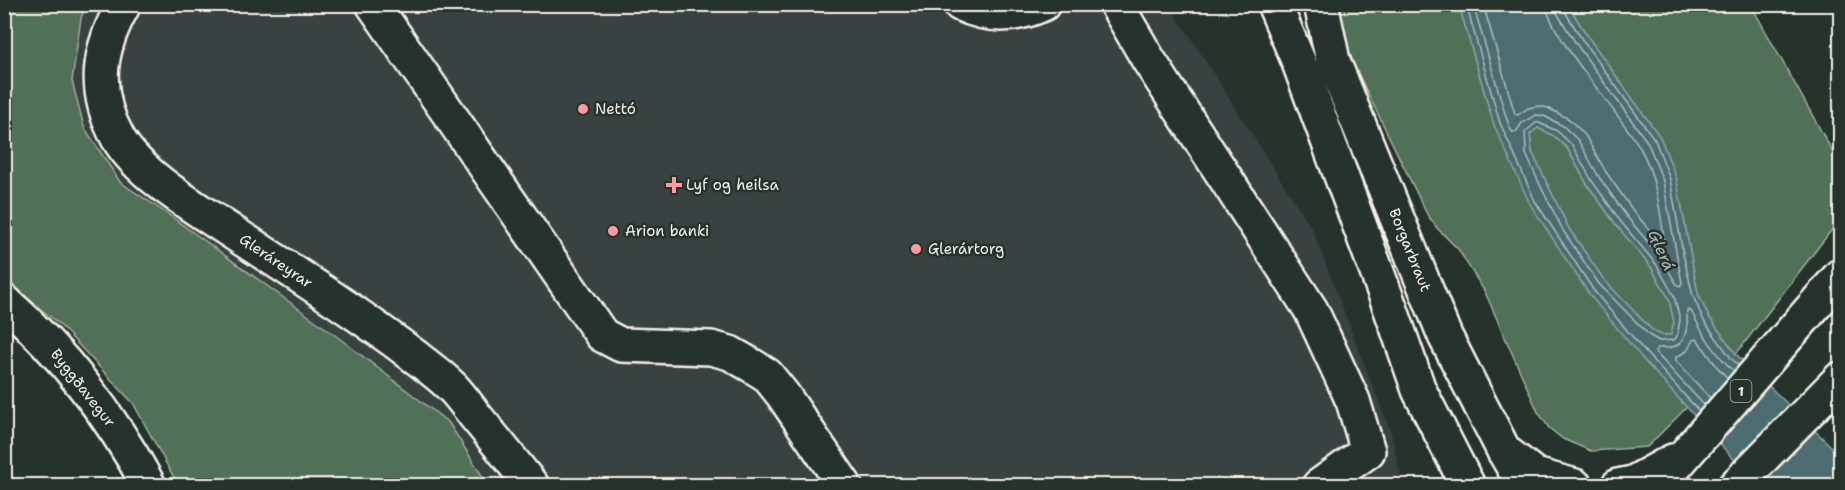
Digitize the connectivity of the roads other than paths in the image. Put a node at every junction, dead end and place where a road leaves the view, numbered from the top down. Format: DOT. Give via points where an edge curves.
graph roads {
  1 [pos="124,4"];
  2 [pos="373,4"];
  3 [pos="960,4"];
  4 [pos="1043,4"];
  5 [pos="1116,4"];
  6 [pos="1274,4"];
  7 [pos="1321,4"];
  8 [pos="1840,276"];
  9 [pos="4,301"];
  10 [pos="1840,379"];
  11 [pos="1503,452"];
  12 [pos="1688,453"];
  13 [pos="1467,484"];
  14 [pos="149,486"];
  15 [pos="532,486"];
  16 [pos="845,486"];
  17 [pos="1319,486"];
  18 [pos="1524,486"];
  19 [pos="1575,486"];
  20 [pos="1618,486"];
  21 [pos="1658,486"];
  22 [pos="1735,486"];
  1 -- 15 [label="main road, Gleráreyrar" via="105,44 101,80 109,121 131,156 190,204 384,334 452,387"];
  2 -- 16 [label="main road" via="602,335 621,345 711,348 751,365 767,375 783,395"];
  3 -- 4 [label="main road" via="998,15 1027,12"];
  5 -- 17 [label="main road" via="1311,310 1353,401 1368,451"];
  6 -- 13 [label="main road" via="1419,390"];
  7 -- 11 [label="main road, Borgarbraut" via="1333,61 1445,336"];
  8 -- 12 [label="main road, 1"];
  9 -- 14 [label="main road, Byggðavegur" via="60,355 97,402"];
  10 -- 22 [label="main road"];
  11 -- 18 [label="main road, Borgarbraut"];
  11 -- 19 [label="main road" via="1535,475"];
  12 -- 20 [label="main road" via="1633,483"];
  12 -- 21 [label="main road, 1"];
}
